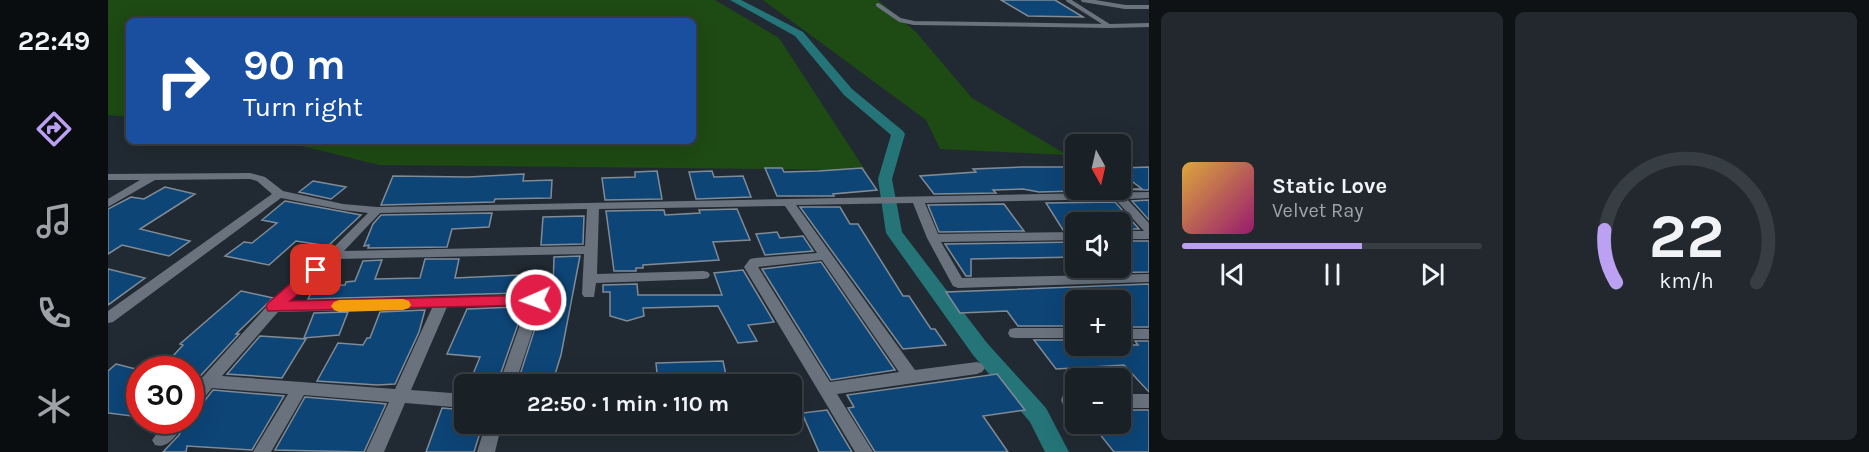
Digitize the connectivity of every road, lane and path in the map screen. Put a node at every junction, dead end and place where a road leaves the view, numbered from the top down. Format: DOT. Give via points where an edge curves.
graph roads {
  1 [pos="1068,0"];
  2 [pos="1083,0"];
  3 [pos="878,5"];
  4 [pos="1149,7"];
  5 [pos="1149,25"];
  6 [pos="1109,26"];
  7 [pos="108,177"];
  8 [pos="152,177"];
  9 [pos="279,194"];
  10 [pos="1149,195"];
  11 [pos="1131,196"];
  12 [pos="1065,197"];
  13 [pos="918,200"];
  14 [pos="1122,200"];
  15 [pos="788,202"];
  16 [pos="108,204"];
  17 [pos="593,207"];
  18 [pos="377,210"];
  19 [pos="1149,230"];
  20 [pos="1131,235"];
  21 [pos="1149,235"];
  22 [pos="1065,236"];
  23 [pos="933,238"];
  24 [pos="592,250"];
  25 [pos="333,255"];
  26 [pos="824,256"];
  27 [pos="703,275"];
  28 [pos="540,277"];
  29 [pos="1149,278"];
  30 [pos="590,279"];
  31 [pos="589,294"];
  32 [pos="536,300"];
  33 [pos="441,304"];
  34 [pos="274,307"];
  35 [pos="108,318"];
  36 [pos="1015,333"];
  37 [pos="1065,333"];
  38 [pos="1131,333"];
  39 [pos="1149,334"];
  40 [pos="977,368"];
  41 [pos="510,374"];
  42 [pos="911,377"];
  43 [pos="208,381"];
  44 [pos="204,386"];
  45 [pos="300,388"];
  46 [pos="825,389"];
  47 [pos="400,397"];
  48 [pos="454,400"];
  49 [pos="1131,401"];
  50 [pos="1149,401"];
  51 [pos="166,434"];
  52 [pos="491,434"];
  53 [pos="161,440"];
  54 [pos="262,452"];
  55 [pos="375,452"];
  56 [pos="486,452"];
  57 [pos="864,452"];
  1 -- 6 [label="lane"];
  2 -- 4 [label="lane"];
  3 -- 6 [label="lane" via="900,20 914,23"];
  5 -- 6 [label="lane"];
  7 -- 8 [label="street"];
  8 -- 9 [label="street" via="250,176 261,179"];
  8 -- 16 [label="street"];
  9 -- 18 [label="street"];
  9 -- 35 [label="street"];
  10 -- 11 [label="street"];
  12 -- 13 [label="street"];
  13 -- 15 [label="street"];
  13 -- 23 [label="street"];
  14 -- 19 [label="street"];
  15 -- 17 [label="street"];
  15 -- 26 [label="street"];
  17 -- 18 [label="street"];
  17 -- 24 [label="street"];
  18 -- 25 [label="street"];
  20 -- 21 [label="street"];
  22 -- 23 [label="street"];
  23 -- 29 [label="street" via="958,283"];
  24 -- 25 [label="street"];
  24 -- 30 [label="street"];
  25 -- 34 [label="street"];
  26 -- 42 [label="street"];
  26 -- 46 [label="street" via="755,262 751,267"];
  27 -- 30 [label="street"];
  28 -- 32 [label="street"];
  30 -- 31 [label="street"];
  32 -- 33 [label="street"];
  32 -- 41 [label="street"];
  33 -- 34 [label="street"];
  33 -- 47 [label="street"];
  34 -- 43 [label="street"];
  36 -- 37 [label="street"];
  38 -- 39 [label="street"];
  40 -- 42 [label="street"];
  42 -- 46 [label="street"];
  43 -- 44 [label="street"];
  43 -- 45 [label="street"];
  45 -- 47 [label="street"];
  45 -- 54 [label="street"];
  46 -- 57 [label="street"];
  47 -- 48 [label="street"];
  47 -- 55 [label="street"];
  49 -- 50 [label="street"];
  51 -- 53 [label="street"];
  52 -- 56 [label="street"];
}
